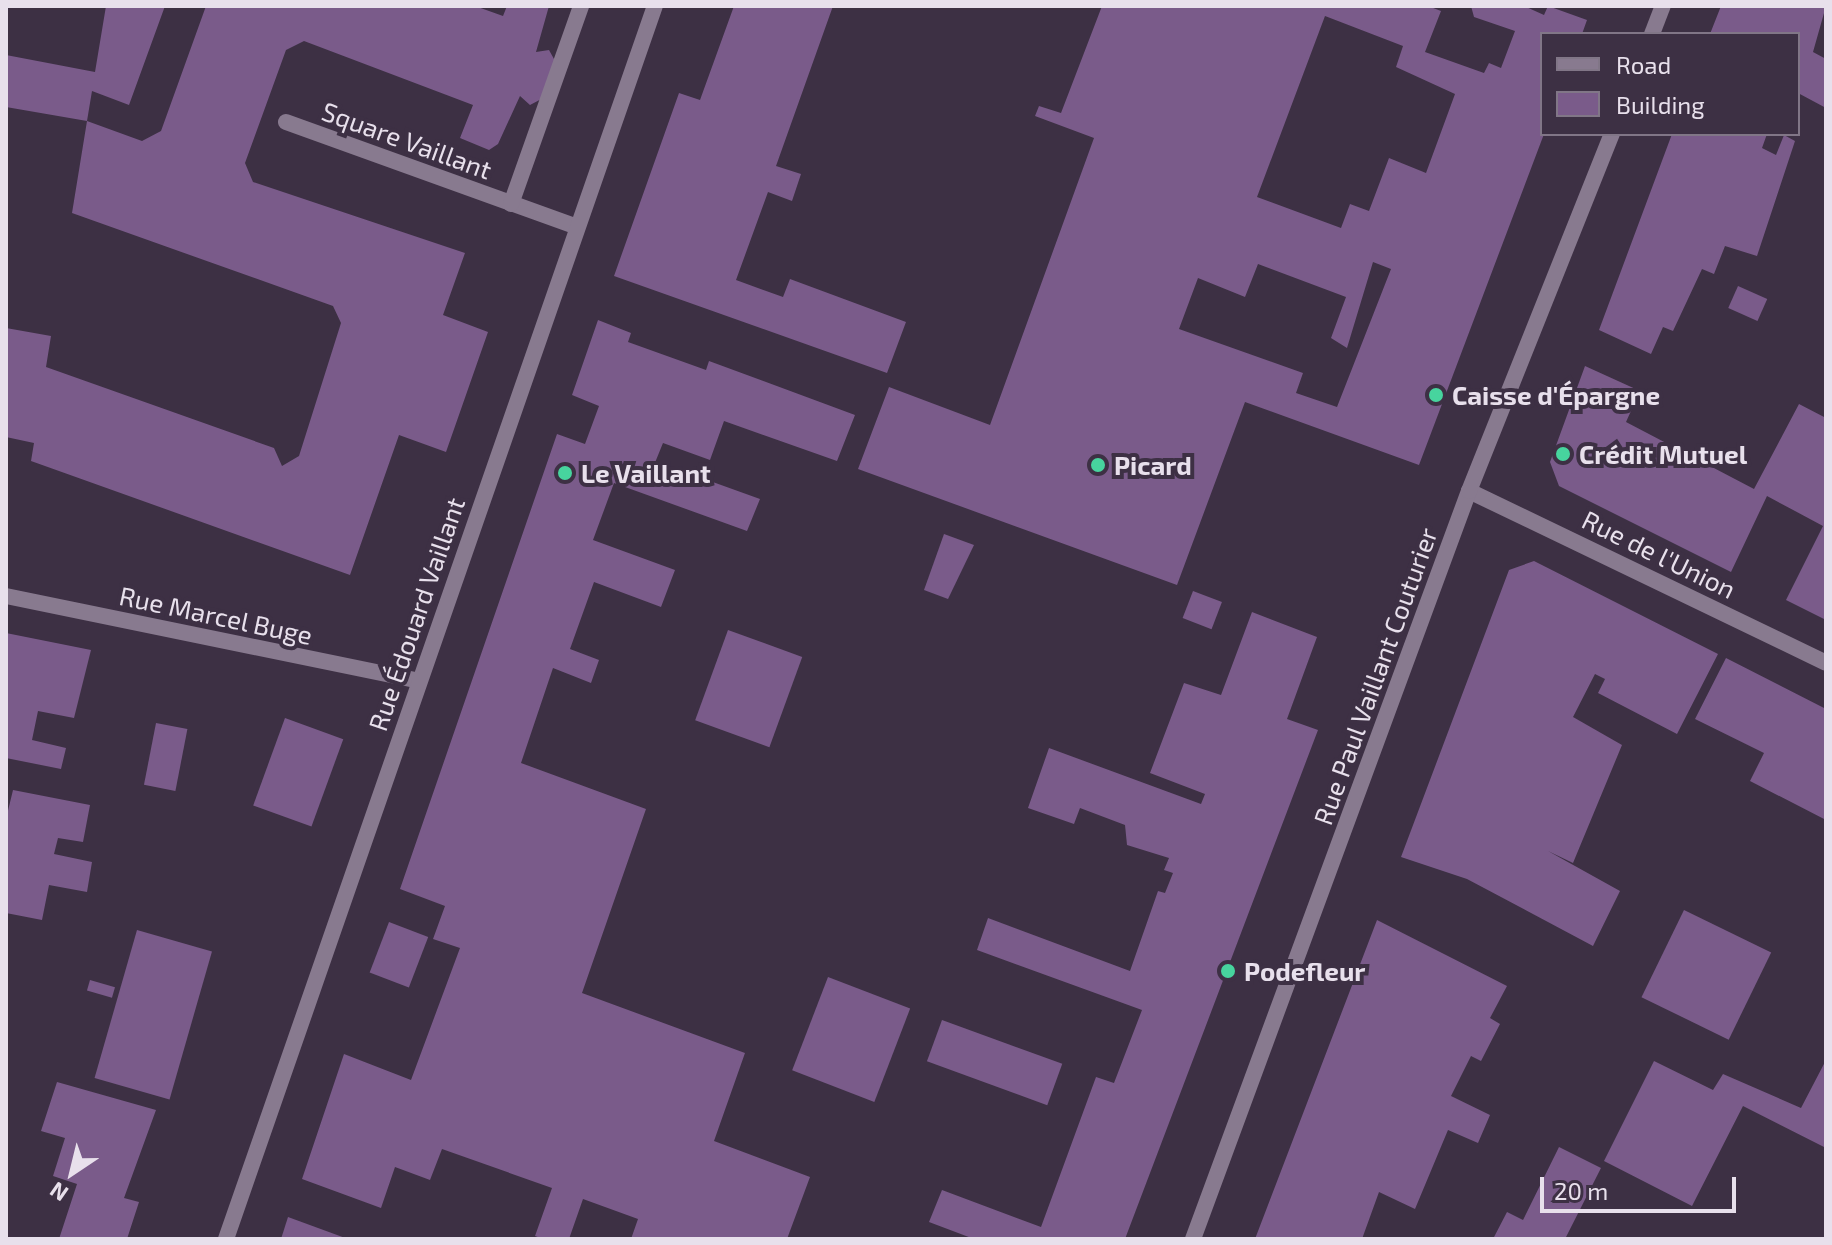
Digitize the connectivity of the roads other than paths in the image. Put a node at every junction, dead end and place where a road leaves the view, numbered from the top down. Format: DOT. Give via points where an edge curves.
graph roads {
  1 [pos="581,6"];
  2 [pos="655,6"];
  3 [pos="1663,6"];
  4 [pos="1653,32"];
  5 [pos="286,122"];
  6 [pos="1611,136"];
  7 [pos="511,204"];
  8 [pos="577,227"];
  9 [pos="1469,491"];
  10 [pos="6,596"];
  11 [pos="1826,663"];
  12 [pos="417,680"];
  13 [pos="226,1239"];
  14 [pos="1193,1239"];
  1 -- 7 [label="street, Square Vaillant"];
  2 -- 8 [label="street, Rue Édouard Vaillant"];
  3 -- 4 [label="street"];
  5 -- 7 [label="street, Square Vaillant"];
  6 -- 9 [label="street, Rue Paul Vaillant Couturier"];
  7 -- 8 [label="street, Square Vaillant"];
  8 -- 12 [label="street, Rue Édouard Vaillant"];
  9 -- 11 [label="street, Rue de l'Union"];
  9 -- 14 [label="street, Rue Paul Vaillant Couturier"];
  10 -- 12 [label="street, Rue Marcel Buge"];
  12 -- 13 [label="street, Rue Édouard Vaillant"];
}
